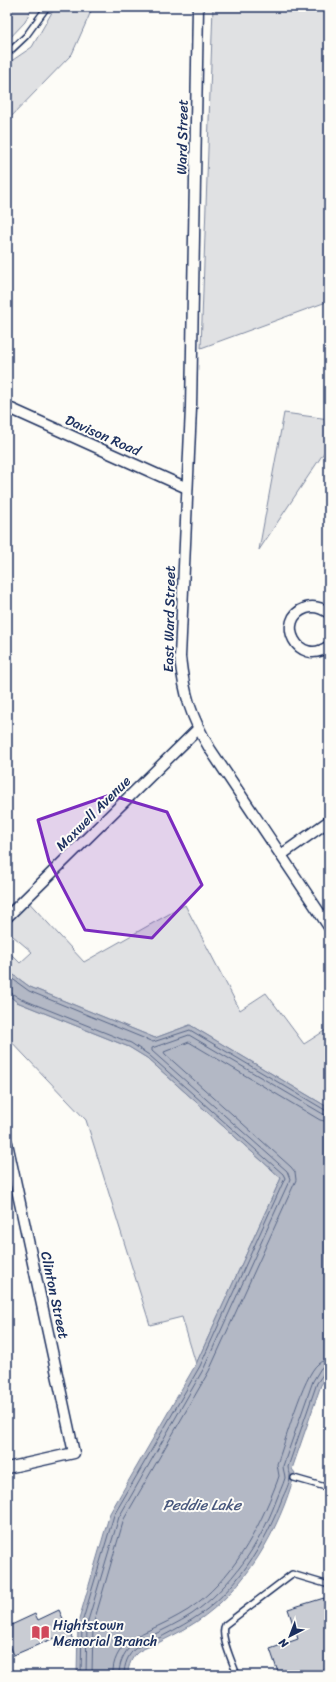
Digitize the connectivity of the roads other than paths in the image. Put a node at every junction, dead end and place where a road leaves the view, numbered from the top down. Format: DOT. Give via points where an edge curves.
graph roads {
  1 [pos="47,7"];
  2 [pos="198,7"];
  3 [pos="7,54"];
  4 [pos="193,268"];
  5 [pos="7,407"];
  6 [pos="187,488"];
  7 [pos="329,613"];
  8 [pos="329,646"];
  9 [pos="198,729"];
  10 [pos="329,821"];
  11 [pos="281,855"];
  12 [pos="7,917"];
  13 [pos="329,927"];
  14 [pos="7,1143"];
  15 [pos="7,1468"];
  16 [pos="294,1478"];
  17 [pos="329,1488"];
  18 [pos="329,1585"];
  19 [pos="237,1675"];
  1 -- 3 [label="lane" via="26,36"];
  2 -- 4 [label="street, Ward Street"];
  4 -- 6 [label="street, East Ward Street"];
  5 -- 6 [label="street, Davison Road"];
  6 -- 9 [label="street, East Ward Street" via="180,656 189,708"];
  7 -- 8 [label="street" via="316,607 302,610 291,626 294,640 304,650 317,652"];
  9 -- 11 [label="street, East Ward Street"];
  9 -- 12 [label="street, Maxwell Avenue"];
  10 -- 11 [label="street"];
  11 -- 13 [label="street, East Ward Street"];
  14 -- 15 [label="street, Clinton Street" via="74,1453"];
  16 -- 17 [label="lane"];
  18 -- 19 [label="lane" via="292,1574 225,1624 224,1638"];
}
